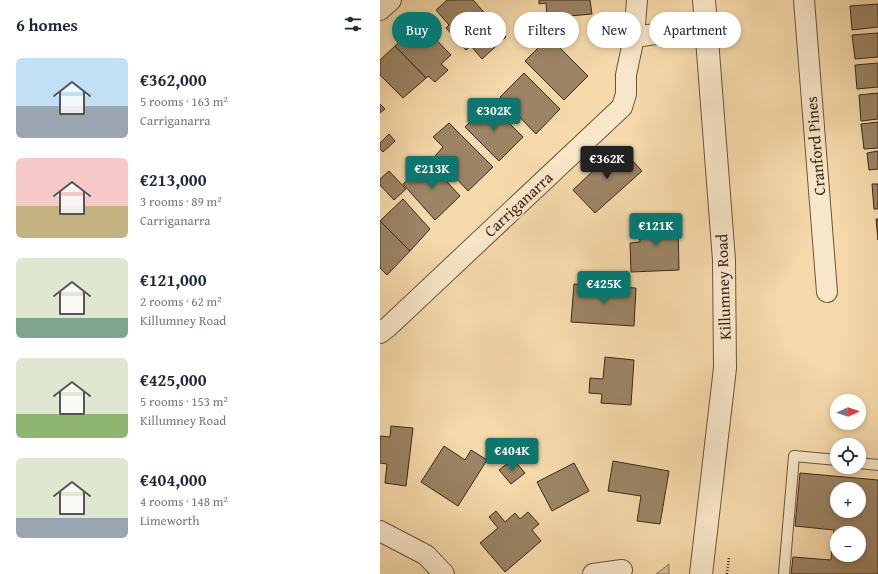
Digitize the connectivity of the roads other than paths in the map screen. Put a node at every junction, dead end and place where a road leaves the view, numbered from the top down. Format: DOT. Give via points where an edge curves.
graph roads {
  1 [pos="391,0"];
  2 [pos="637,0"];
  3 [pos="704,0"];
  4 [pos="804,0"];
  5 [pos="380,10"];
  6 [pos="636,12"];
  7 [pos="705,12"];
  8 [pos="632,48"];
  9 [pos="709,48"];
  10 [pos="827,292"];
  11 [pos="380,332"];
  12 [pos="830,459"];
  13 [pos="866,464"];
  14 [pos="878,465"];
  15 [pos="380,531"];
  16 [pos="622,570"];
  17 [pos="444,574"];
  18 [pos="592,574"];
  19 [pos="702,574"];
  20 [pos="784,574"];
  1 -- 5 [label="street"];
  2 -- 6 [label="street, Carriganarra"];
  3 -- 7 [label="street, Killumney Road"];
  4 -- 10 [label="street, Cranford Pines"];
  8 -- 11 [label="street, Carriganarra" via="622,107"];
  9 -- 19 [label="street, Killumney Road" via="724,260 725,368"];
  12 -- 20 [label="lane" via="794,456"];
  13 -- 14 [label="lane"];
  15 -- 17 [label="street" via="426,555"];
  16 -- 18 [label="street"];
}
